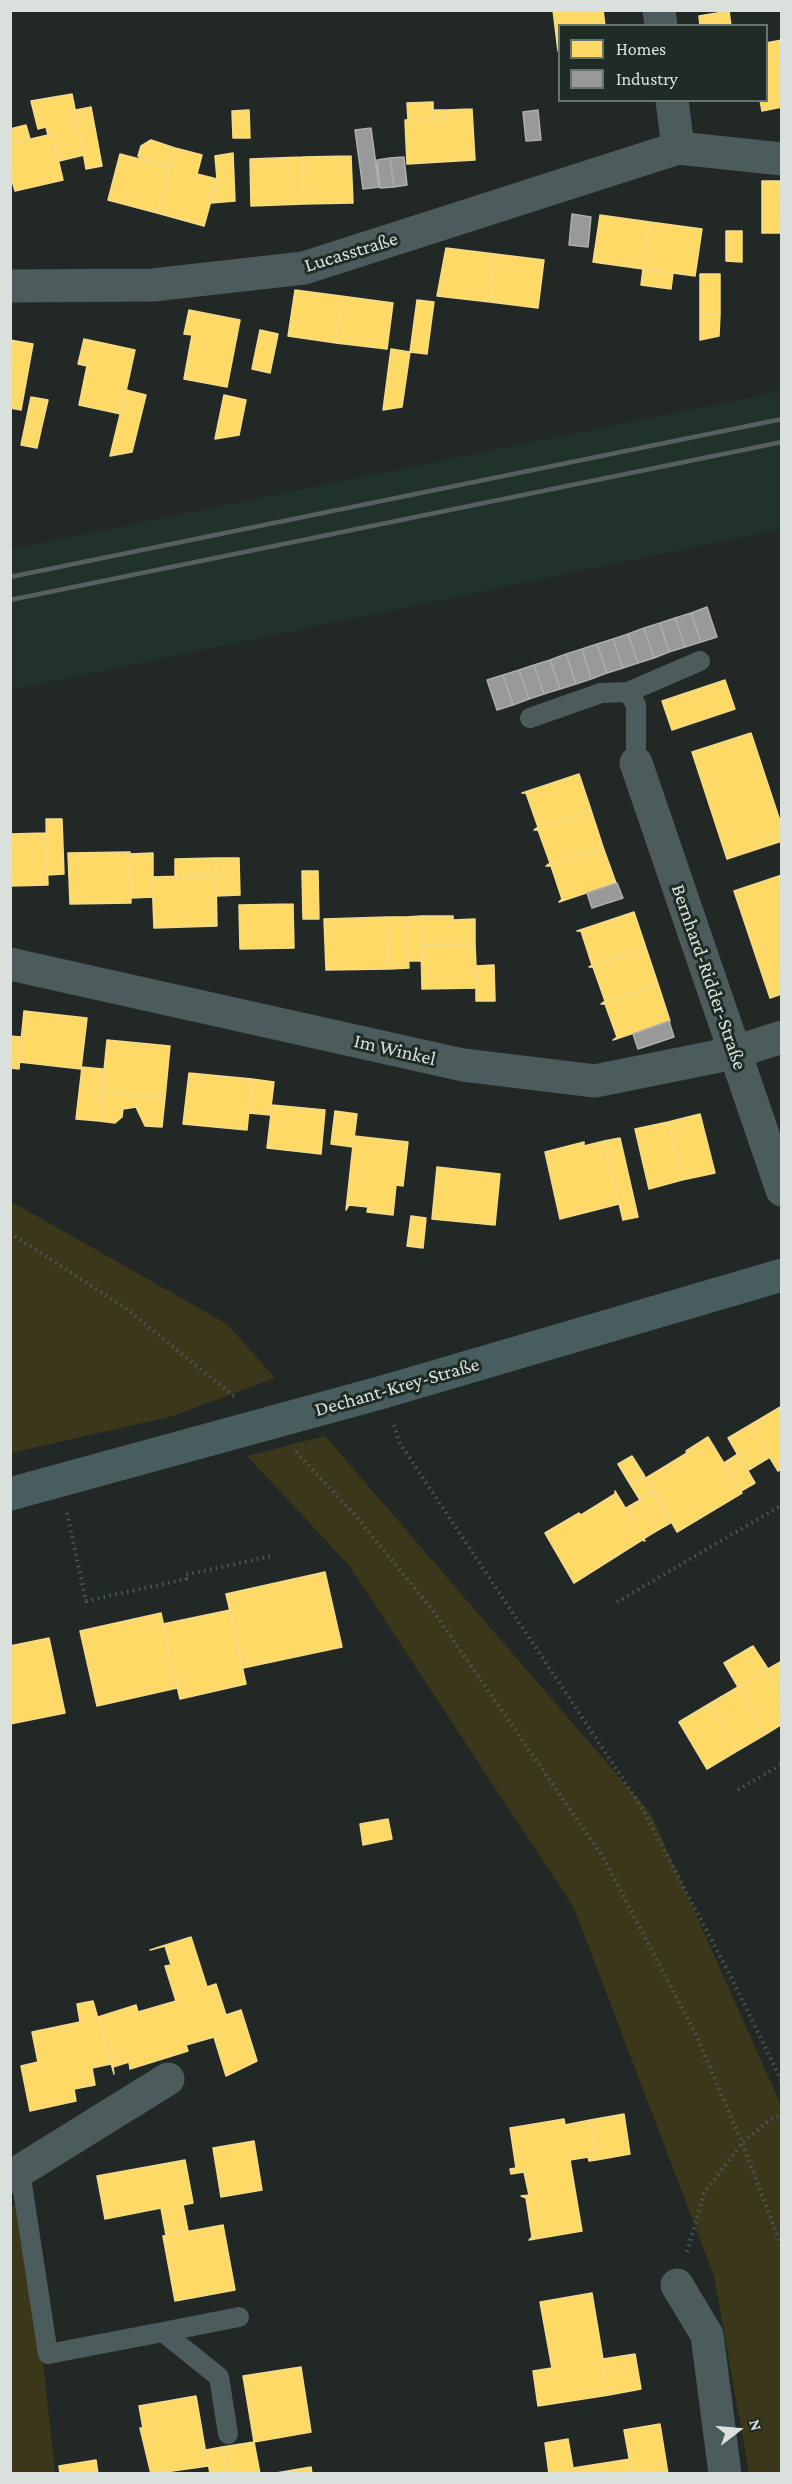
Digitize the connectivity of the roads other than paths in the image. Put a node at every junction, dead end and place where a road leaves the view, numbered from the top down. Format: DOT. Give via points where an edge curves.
graph roads {
  1 [pos="672,102"];
  2 [pos="678,148"];
  3 [pos="782,159"];
  4 [pos="10,286"];
  5 [pos="700,661"];
  6 [pos="628,692"];
  7 [pos="530,718"];
  8 [pos="636,763"];
  9 [pos="10,964"];
  10 [pos="782,1037"];
  11 [pos="735,1052"];
  12 [pos="782,1190"];
  13 [pos="782,1275"];
  14 [pos="10,1494"];
  15 [pos="168,2079"];
  16 [pos="15,2174"];
  17 [pos="677,2285"];
  18 [pos="239,2317"];
  19 [pos="163,2332"];
  20 [pos="228,2433"];
  21 [pos="725,2474"];
  1 -- 2 [label="street"];
  2 -- 3 [label="street, Lucasstraße"];
  2 -- 4 [label="street, Lucasstraße" via="304,268 153,285"];
  5 -- 6 [label="lane"];
  6 -- 7 [label="lane" via="601,693"];
  6 -- 8 [label="lane" via="636,705"];
  8 -- 11 [label="street, Bernhard-Ridder-Straße"];
  9 -- 11 [label="street, Im Winkel" via="474,1067 595,1081"];
  10 -- 11 [label="street, Im Winkel"];
  11 -- 12 [label="street, Bernhard-Ridder-Straße"];
  13 -- 14 [label="street, Dechant-Krey-Straße" via="383,1392"];
  15 -- 16 [label="street"];
  16 -- 19 [label="lane" via="48,2354"];
  17 -- 21 [label="street" via="707,2335"];
  18 -- 19 [label="lane"];
  19 -- 20 [label="lane" via="219,2377"];
}
